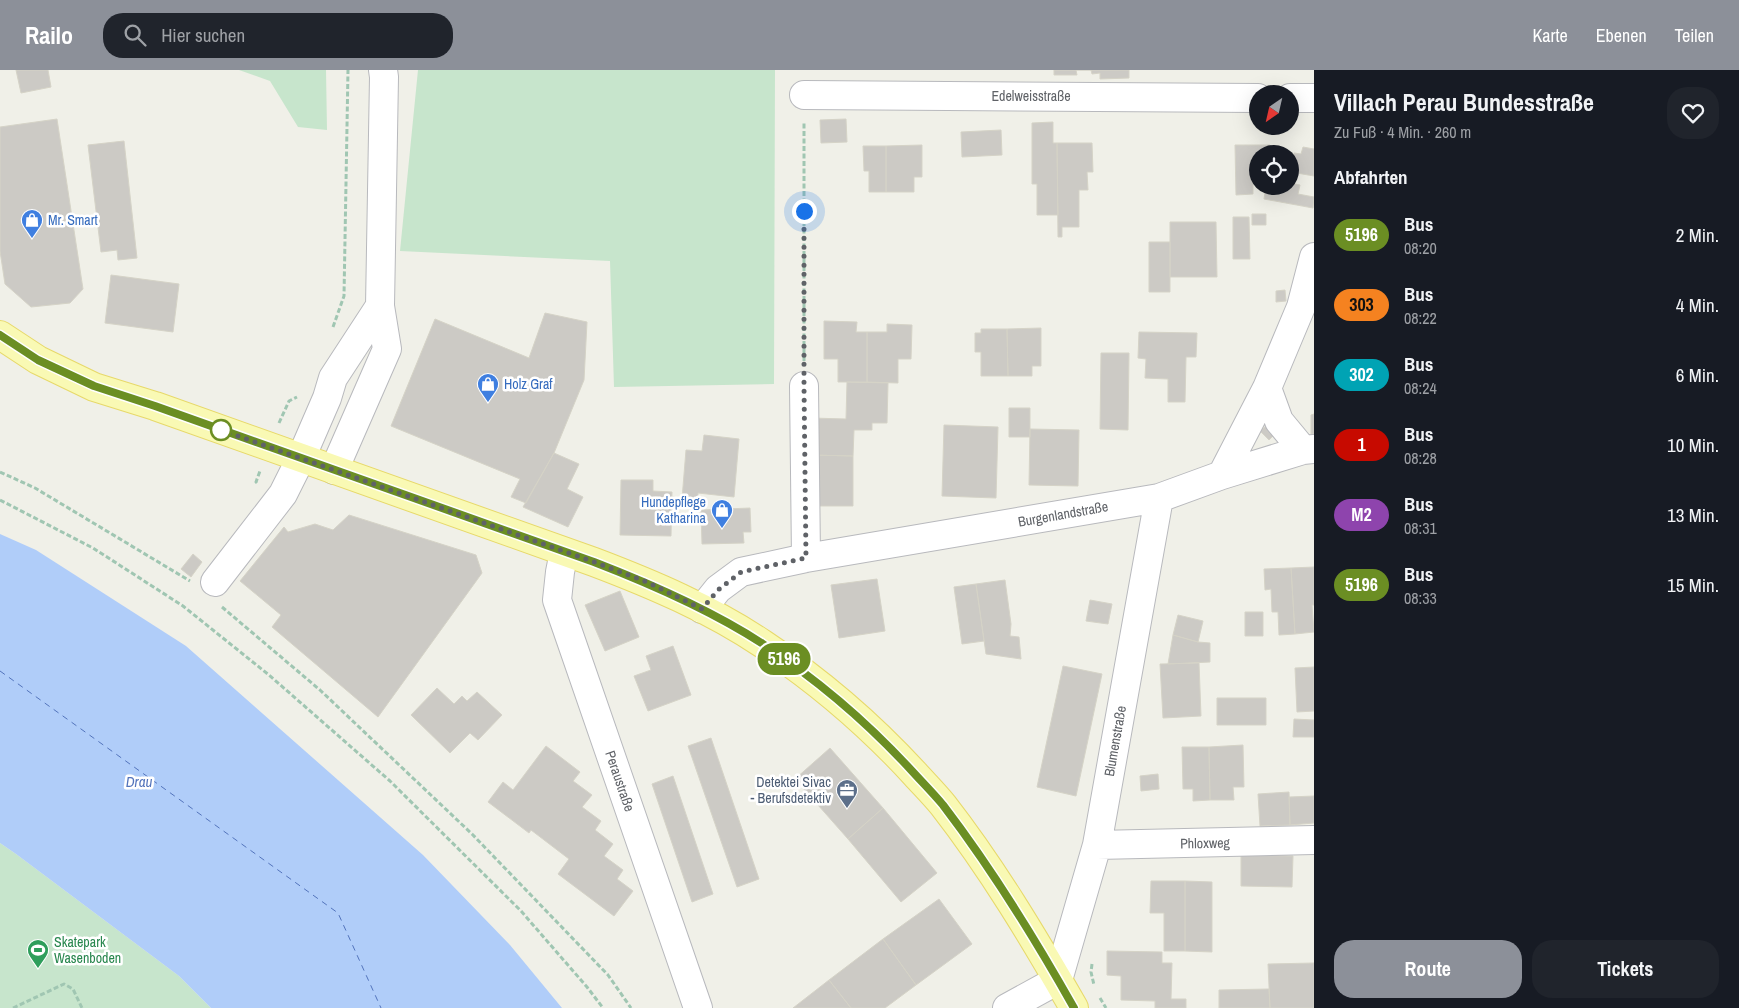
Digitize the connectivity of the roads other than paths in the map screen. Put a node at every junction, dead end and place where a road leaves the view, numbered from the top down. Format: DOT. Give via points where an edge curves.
graph roads {
  1 [pos="382,70"];
  2 [pos="804,94"];
  3 [pos="1249,98"];
  4 [pos="1299,98"];
  5 [pos="1314,98"];
  6 [pos="1314,257"];
  7 [pos="380,306"];
  8 [pos="0,335"];
  9 [pos="804,386"];
  10 [pos="1267,388"];
  11 [pos="1309,450"];
  12 [pos="300,458"];
  13 [pos="334,470"];
  14 [pos="1222,474"];
  15 [pos="1159,498"];
  16 [pos="564,552"];
  17 [pos="806,558"];
  18 [pos="208,589"];
  19 [pos="702,609"];
  20 [pos="1314,840"];
  21 [pos="1097,845"];
  22 [pos="1058,980"];
  23 [pos="698,1008"];
  24 [pos="1007,1008"];
  25 [pos="1074,1008"];
  1 -- 7 [label="street"];
  2 -- 3 [label="street, Edelweisstraße"];
  4 -- 5 [label="street"];
  6 -- 10 [label="street" via="1301,307"];
  7 -- 12 [label="street" via="333,378"];
  7 -- 13 [label="street" via="387,349"];
  8 -- 12 [label="main road" via="38,360 94,386"];
  9 -- 17 [label="street"];
  10 -- 11 [label="street" via="1279,421"];
  10 -- 14 [label="street"];
  11 -- 14 [label="street, Burgenlandstraße"];
  12 -- 13 [label="main road"];
  12 -- 18 [label="street" via="283,494"];
  13 -- 16 [label="main road"];
  14 -- 15 [label="street, Burgenlandstraße"];
  15 -- 17 [label="street, Burgenlandstraße"];
  15 -- 21 [label="street, Blumenstraße"];
  16 -- 19 [label="main road" via="647,582"];
  16 -- 23 [label="street, Peraustraße" via="557,600"];
  17 -- 19 [label="street, Burgenlandstraße" via="741,572 718,590"];
  19 -- 22 [label="main road" via="763,644 827,690 886,742 942,804 997,880"];
  20 -- 21 [label="street, Phloxweg"];
  21 -- 22 [label="street, Blumenstraße"];
  22 -- 24 [label="street"];
  22 -- 25 [label="main road"];
}
